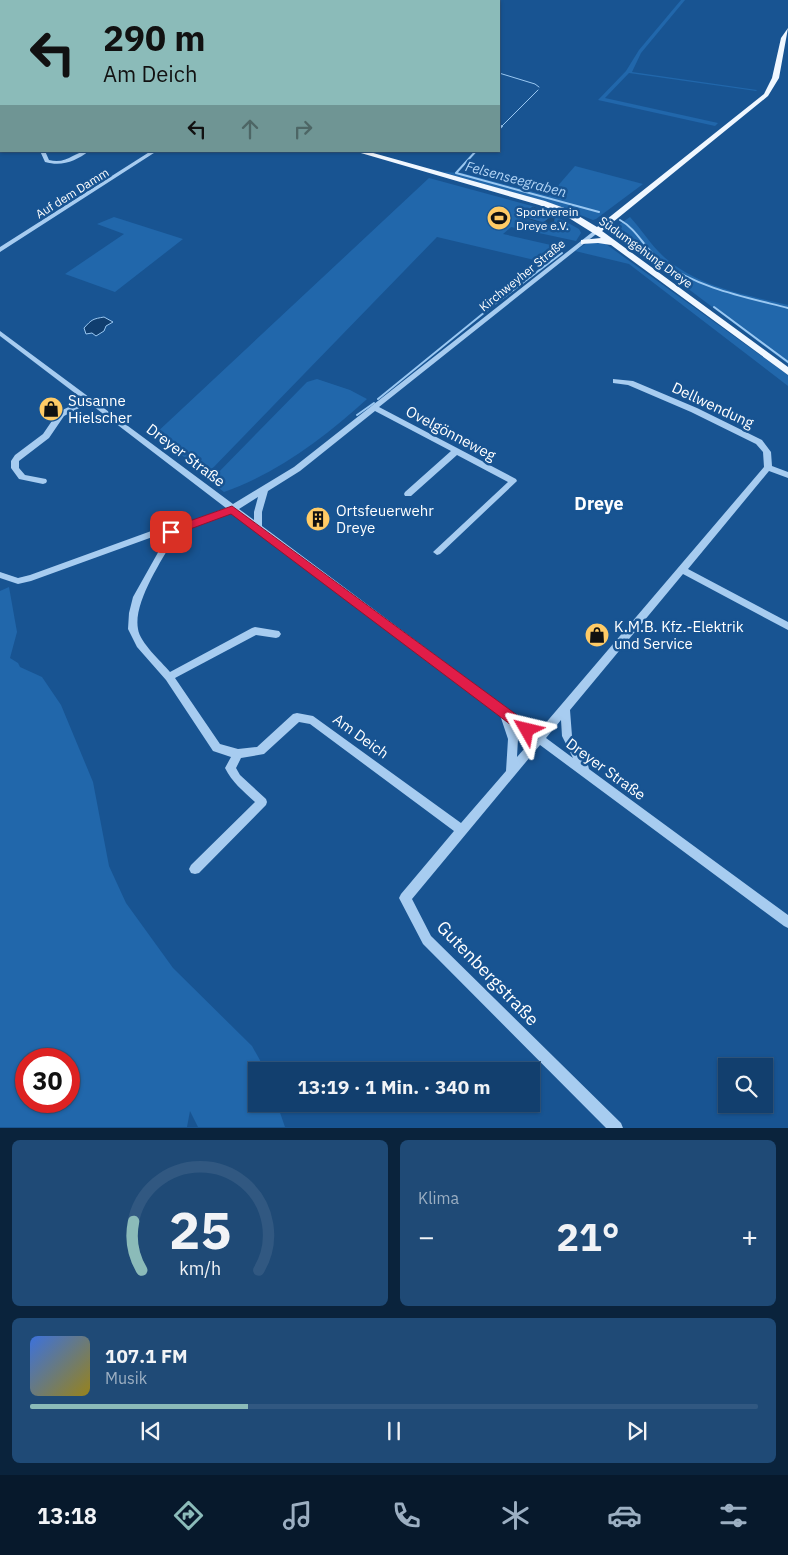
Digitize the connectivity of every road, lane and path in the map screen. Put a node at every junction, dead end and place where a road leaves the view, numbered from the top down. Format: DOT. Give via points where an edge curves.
graph roads {
  1 [pos="788,30"];
  2 [pos="42,152"];
  3 [pos="85,152"];
  4 [pos="153,152"];
  5 [pos="360,152"];
  6 [pos="612,218"];
  7 [pos="580,220"];
  8 [pos="598,231"];
  9 [pos="584,242"];
  10 [pos="619,246"];
  11 [pos="0,250"];
  12 [pos="0,333"];
  13 [pos="788,372"];
  14 [pos="616,381"];
  15 [pos="88,401"];
  16 [pos="375,408"];
  17 [pos="456,451"];
  18 [pos="768,467"];
  19 [pos="788,475"];
  20 [pos="43,481"];
  21 [pos="264,491"];
  22 [pos="408,494"];
  23 [pos="232,509"];
  24 [pos="258,528"];
  25 [pos="171,532"];
  26 [pos="436,552"];
  27 [pos="681,569"];
  28 [pos="0,575"];
  29 [pos="788,626"];
  30 [pos="276,634"];
  31 [pos="169,677"];
  32 [pos="565,710"];
  33 [pos="504,713"];
  34 [pos="539,739"];
  35 [pos="238,754"];
  36 [pos="511,772"];
  37 [pos="586,772"];
  38 [pos="462,830"];
  39 [pos="195,869"];
  40 [pos="788,922"];
  41 [pos="616,1128"];
  1 -- 6 [label="main road, Kirchweyher Straße" via="777,79 766,95"];
  2 -- 3 [label="street" via="47,162 59,164"];
  4 -- 11 [label="street, Auf dem Damm"];
  5 -- 7 [label="main road, Südumgehung Dreye" via="542,203"];
  6 -- 7 [label="main road" via="596,222"];
  6 -- 8 [label="main road, Kirchweyher Straße"];
  6 -- 10 [label="main road" via="611,234"];
  7 -- 8 [label="main road, Südumgehung Dreye"];
  8 -- 9 [label="street, Kirchweyher Straße"];
  8 -- 10 [label="main road, Südumgehung Dreye"];
  9 -- 10 [label="main road" via="598,240"];
  9 -- 16 [label="street, Kirchweyher Straße"];
  10 -- 13 [label="main road, Südumgehung Dreye"];
  12 -- 15 [label="street, Dreyer Straße"];
  14 -- 18 [label="street, Dellwendung" via="630,383 758,442 767,452"];
  15 -- 20 [label="street" via="61,414 46,436 15,462 15,468 22,477"];
  15 -- 23 [label="street, Dreyer Straße"];
  16 -- 17 [label="street, Ovelgönneweg"];
  16 -- 21 [label="street, Kirchweyher Straße"];
  17 -- 22 [label="street"];
  17 -- 26 [label="street, Ovelgönneweg" via="514,482"];
  18 -- 19 [label="street"];
  18 -- 27 [label="street"];
  21 -- 23 [label="street, Kirchweyher Straße"];
  21 -- 24 [label="street" via="258,512"];
  23 -- 24 [label="street, Dreyer Straße"];
  23 -- 25 [label="street"];
  24 -- 33 [label="street, Dreyer Straße"];
  25 -- 28 [label="street" via="158,532 31,578 18,581"];
  25 -- 31 [label="street" via="138,597 134,613 134,629 140,644"];
  27 -- 29 [label="street"];
  27 -- 32 [label="street, Gutenbergstraße"];
  30 -- 31 [label="street" via="255,631"];
  31 -- 35 [label="street" via="216,748"];
  32 -- 34 [label="street, Gutenbergstraße"];
  32 -- 37 [label="street" via="567,736"];
  33 -- 34 [label="street, Dreyer Straße"];
  33 -- 36 [label="street" via="513,739"];
  34 -- 36 [label="street, Gutenbergstraße"];
  34 -- 37 [label="street, Dreyer Straße"];
  35 -- 38 [label="street, Am Deich" via="260,751 297,717 313,720"];
  35 -- 39 [label="street" via="230,768 262,802"];
  36 -- 38 [label="street, Gutenbergstraße"];
  37 -- 40 [label="street, Dreyer Straße"];
  38 -- 41 [label="street, Gutenbergstraße" via="405,898 427,940"];
}
